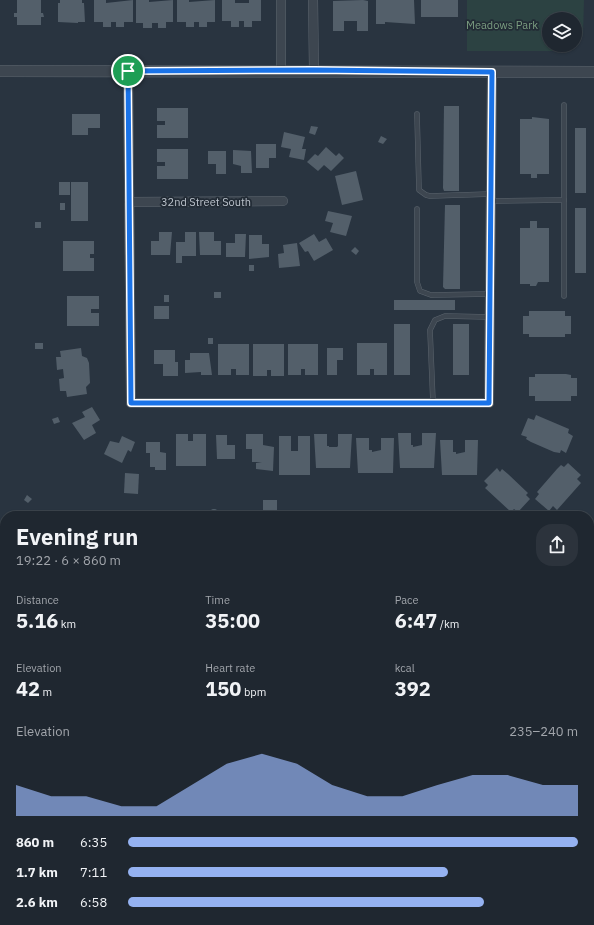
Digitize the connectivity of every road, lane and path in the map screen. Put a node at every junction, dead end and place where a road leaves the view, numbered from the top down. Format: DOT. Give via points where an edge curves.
graph roads {
  1 [pos="281,0"];
  2 [pos="313,0"];
  3 [pos="281,70"];
  4 [pos="314,70"];
  5 [pos="0,71"];
  6 [pos="128,71"];
  7 [pos="492,72"];
  8 [pos="594,72"];
  9 [pos="564,105"];
  10 [pos="417,114"];
  11 [pos="491,197"];
  12 [pos="564,200"];
  13 [pos="283,201"];
  14 [pos="129,202"];
  15 [pos="417,209"];
  16 [pos="490,294"];
  17 [pos="564,296"];
  18 [pos="490,317"];
  19 [pos="433,403"];
  1 -- 3 [label="street"];
  2 -- 4 [label="street"];
  3 -- 4 [label="street"];
  3 -- 6 [label="street"];
  4 -- 7 [label="street"];
  5 -- 6 [label="street"];
  6 -- 14 [label="street"];
  7 -- 8 [label="street"];
  7 -- 11 [label="street"];
  9 -- 12 [label="lane"];
  10 -- 11 [label="lane" via="418,190 430,196"];
  11 -- 12 [label="lane"];
  11 -- 16 [label="street"];
  12 -- 17 [label="lane"];
  13 -- 14 [label="street, 32nd Street South"];
  14 -- 19 [label="street" via="131,403"];
  15 -- 16 [label="lane" via="417,282 420,291 431,295"];
  16 -- 18 [label="street"];
  18 -- 19 [label="lane" via="445,316 435,320 430,330"];
  18 -- 19 [label="street" via="489,403"];
}
